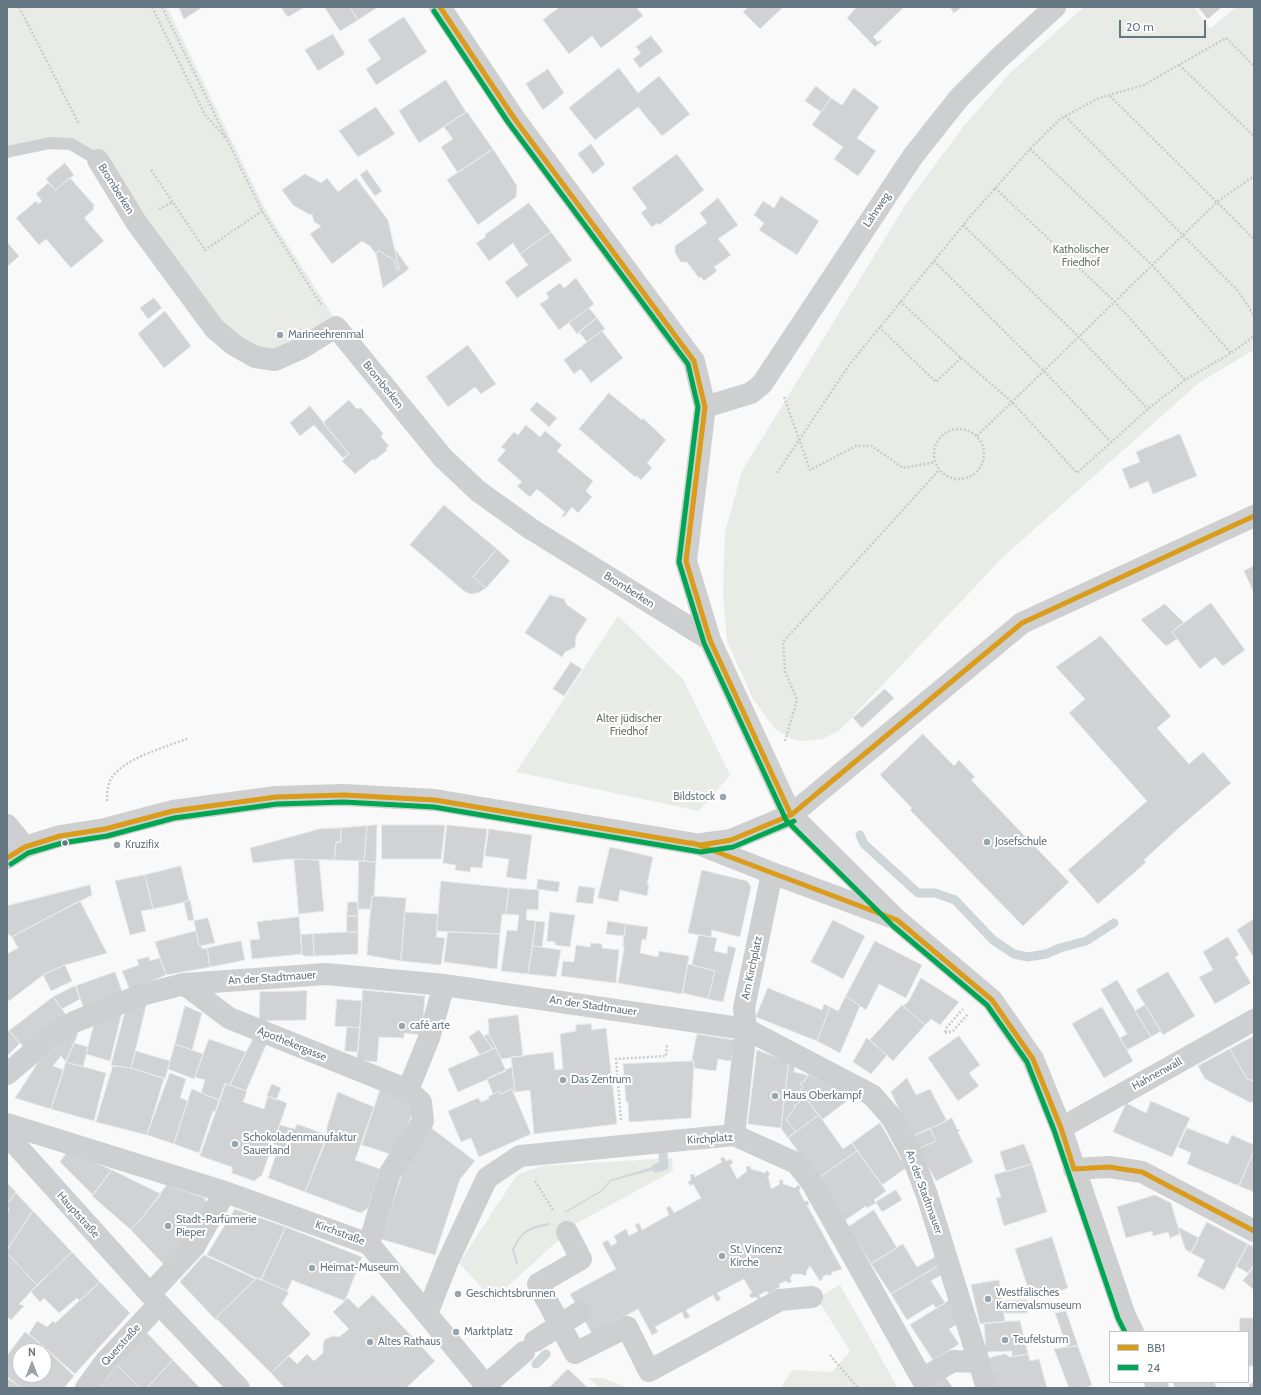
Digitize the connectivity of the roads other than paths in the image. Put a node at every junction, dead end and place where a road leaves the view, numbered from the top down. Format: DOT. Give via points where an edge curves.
graph roads {
  1 [pos="440,7"];
  2 [pos="1051,8"];
  3 [pos="7,152"];
  4 [pos="98,160"];
  5 [pos="705,407"];
  6 [pos="1254,516"];
  7 [pos="710,640"];
  8 [pos="791,815"];
  9 [pos="7,825"];
  10 [pos="701,844"];
  11 [pos="25,847"];
  12 [pos="7,858"];
  13 [pos="772,873"];
  14 [pos="898,920"];
  15 [pos="184,984"];
  16 [pos="444,985"];
  17 [pos="1254,1020"];
  18 [pos="746,1029"];
  19 [pos="7,1074"];
  20 [pos="408,1090"];
  21 [pos="7,1124"];
  22 [pos="1060,1128"];
  23 [pos="7,1135"];
  24 [pos="734,1135"];
  25 [pos="1074,1169"];
  26 [pos="226,1192"];
  27 [pos="1254,1231"];
  28 [pos="567,1232"];
  29 [pos="369,1244"];
  30 [pos="812,1297"];
  31 [pos="154,1299"];
  32 [pos="580,1312"];
  33 [pos="427,1314"];
  34 [pos="559,1324"];
  35 [pos="1133,1331"];
  36 [pos="978,1362"];
  37 [pos="487,1386"];
  38 [pos="86,1388"];
  39 [pos="239,1388"];
  40 [pos="987,1388"];
  1 -- 5 [label="street" via="514,118 694,361"];
  2 -- 5 [label="street, Lahrweg" via="959,98 913,156 762,384 751,393"];
  3 -- 4 [label="lane" via="50,143 71,144"];
  4 -- 7 [label="street, Bromberken" via="136,222 214,328 234,345 255,357 275,360 302,348 336,327 443,458 478,491 531,529"];
  5 -- 7 [label="street" via="686,562"];
  6 -- 8 [label="street" via="1022,623"];
  7 -- 8 [label="street"];
  8 -- 10 [label="street" via="731,840"];
  8 -- 14 [label="street"];
  9 -- 11 [label="street"];
  10 -- 11 [label="street" via="434,800 344,795 276,797 173,811 104,829 60,836"];
  10 -- 13 [label="street"];
  11 -- 12 [label="street"];
  13 -- 14 [label="street"];
  13 -- 18 [label="street, Am Kirchplatz" via="744,1008"];
  14 -- 22 [label="street" via="992,1000 1032,1059"];
  15 -- 16 [label="street, An der Stadtmauer" via="326,974"];
  15 -- 19 [label="street, An der Stadtmauer" via="141,995 74,1022 53,1035"];
  15 -- 20 [label="street, Apothekergasse" via="229,1018"];
  16 -- 18 [label="street, An der Stadtmauer"];
  16 -- 20 [label="street" via="428,1038"];
  17 -- 22 [label="street, Hahnenwall"];
  18 -- 24 [label="street, Am Kirchplatz"];
  18 -- 36 [label="street, An der Stadtmauer" via="872,1095 892,1118 911,1153 927,1195"];
  20 -- 29 [label="street, Apothekergasse" via="421,1102 423,1121 390,1173"];
  21 -- 26 [label="street, Kirchstraße"];
  22 -- 25 [label="street"];
  23 -- 31 [label="street, Hauptstraße"];
  24 -- 33 [label="street, Kirchplatz" via="520,1156 487,1178 447,1263"];
  24 -- 36 [label="street, Kirchplatz" via="796,1163 812,1183 922,1379 953,1361"];
  25 -- 27 [label="street" via="1109,1168 1142,1172"];
  25 -- 35 [label="street"];
  26 -- 29 [label="street, Kirchstraße"];
  26 -- 31 [label="street" via="194,1247"];
  28 -- 34 [label="street" via="581,1259 538,1284"];
  29 -- 33 [label="street, Kirchstraße"];
  30 -- 34 [label="street" via="780,1300 649,1371 627,1327 575,1353"];
  31 -- 38 [label="street, Querstraße"];
  31 -- 39 [label="street, Hauptstraße"];
  32 -- 34 [label="street"];
  33 -- 37 [label="street"];
  34 -- 37 [label="street" via="529,1346"];
  36 -- 40 [label="street, An der Stadtmauer"];
}
